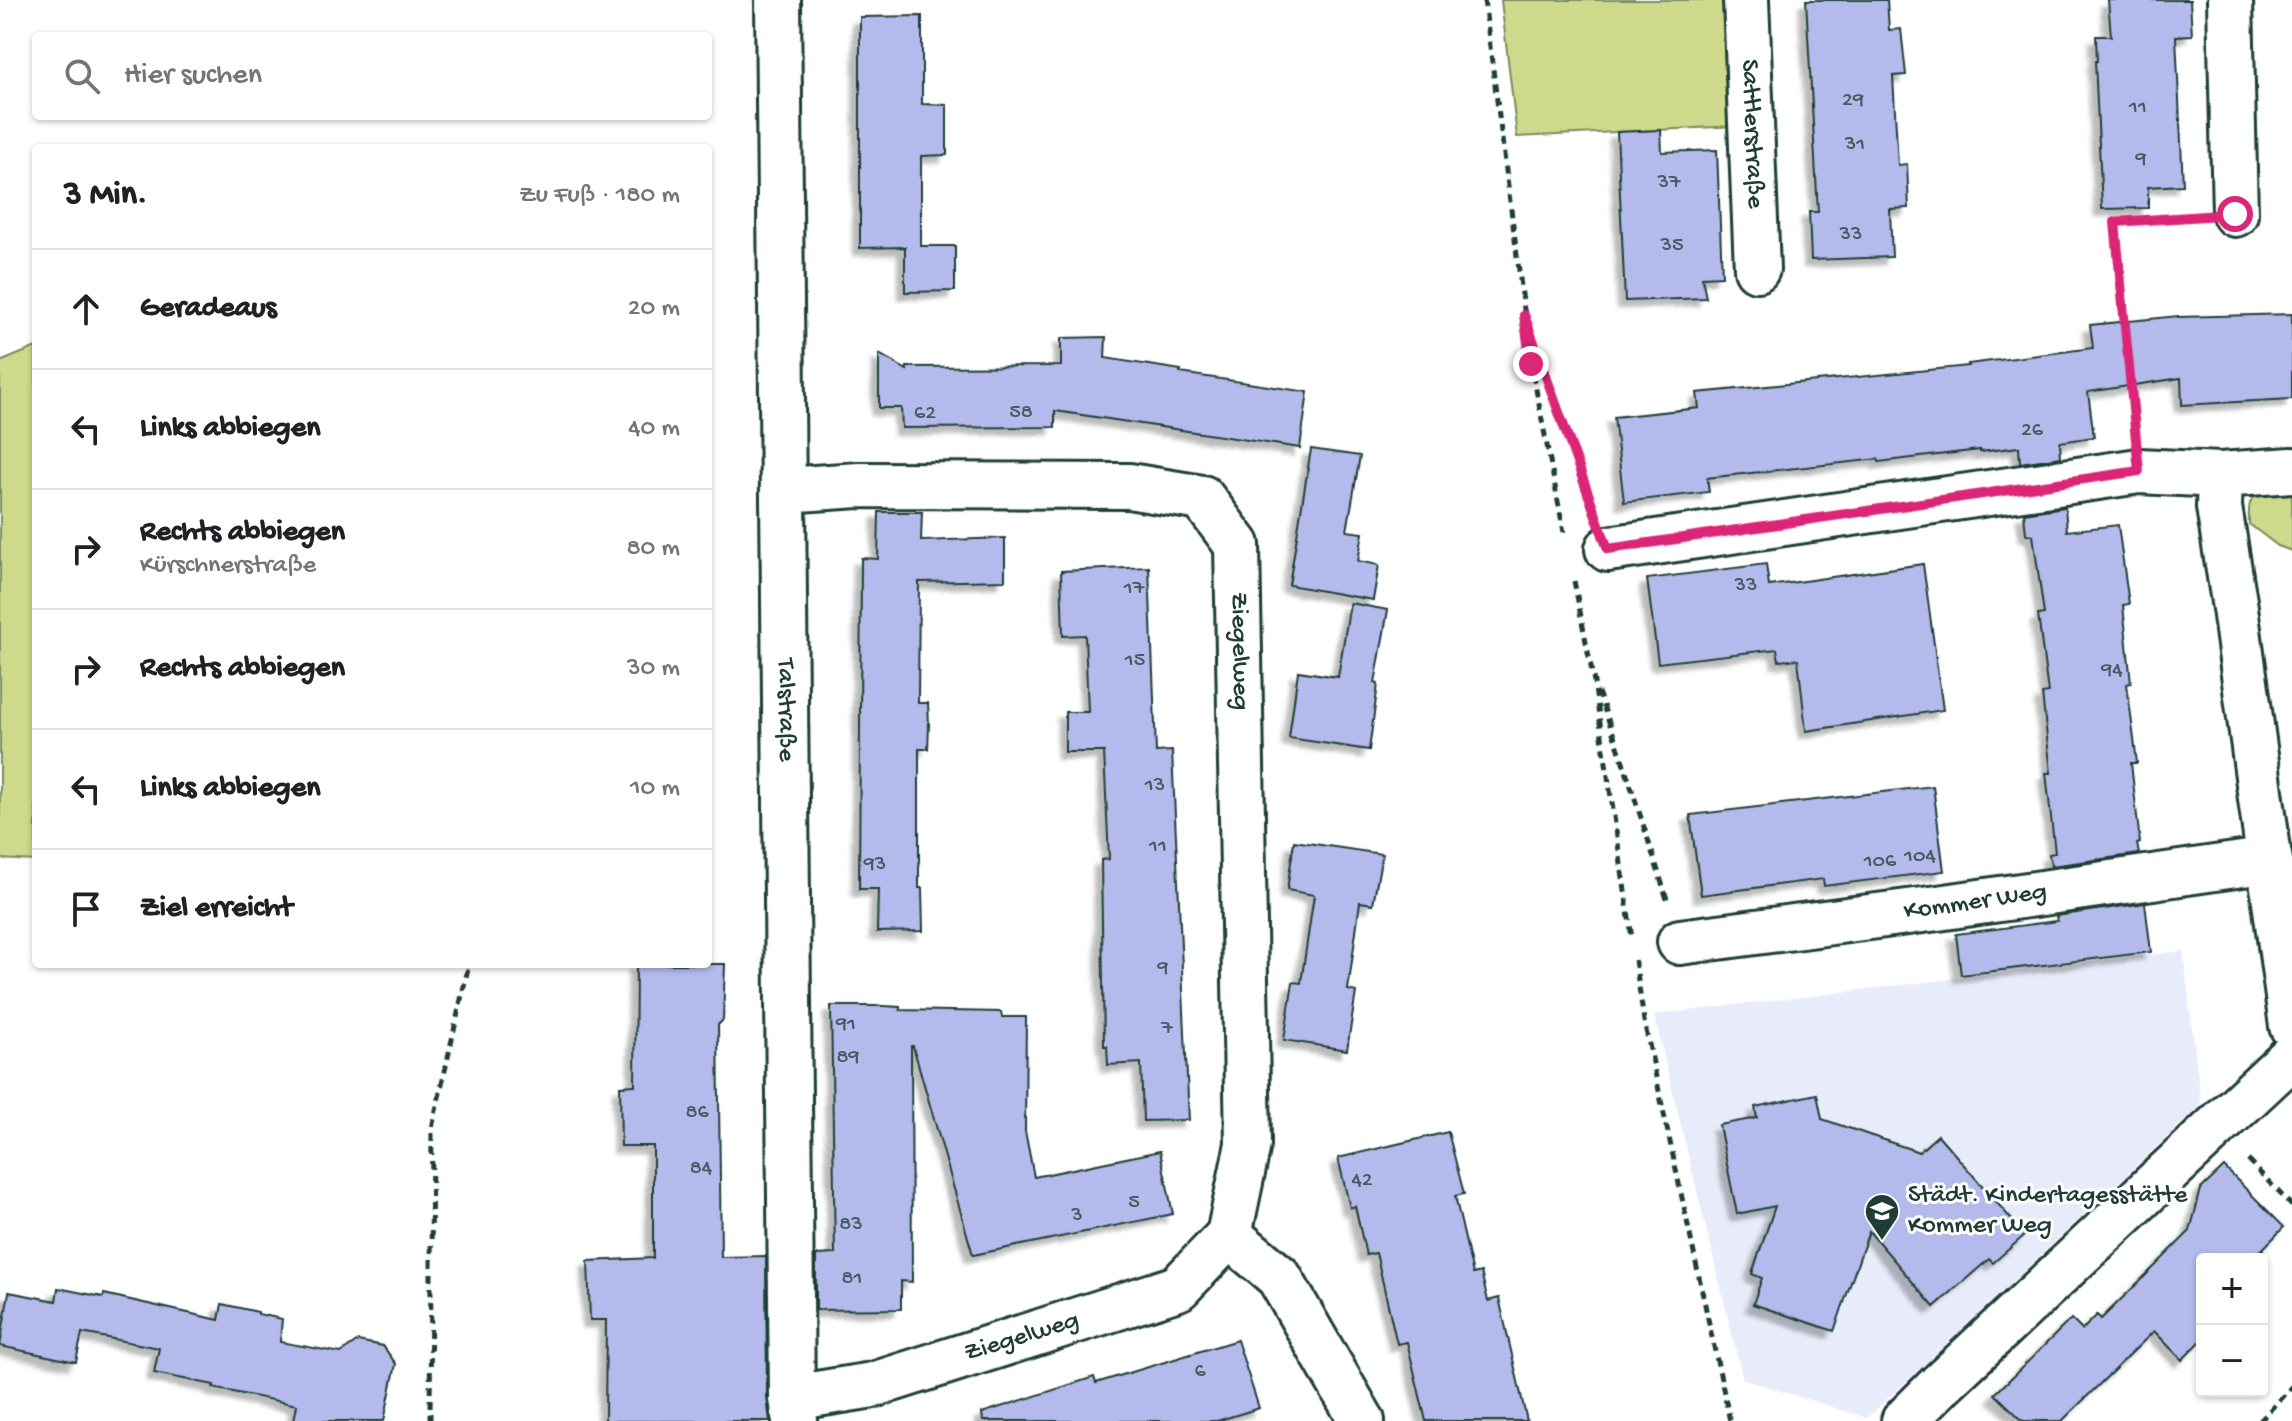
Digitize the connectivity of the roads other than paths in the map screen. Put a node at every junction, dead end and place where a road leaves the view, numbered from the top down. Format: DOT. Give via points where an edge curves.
graph roads {
  1 [pos="778,0"];
  2 [pos="1746,0"];
  3 [pos="2230,0"];
  4 [pos="2235,214"];
  5 [pos="1757,269"];
  6 [pos="2292,470"];
  7 [pos="2220,475"];
  8 [pos="784,490"];
  9 [pos="1588,548"];
  10 [pos="2270,860"];
  11 [pos="1680,942"];
  12 [pos="2292,1026"];
  13 [pos="2292,1056"];
  14 [pos="1229,1235"];
  15 [pos="794,1410"];
  16 [pos="1362,1421"];
  17 [pos="1904,1421"];
  1 -- 8 [label="street, Talstraße"];
  2 -- 5 [label="street, Sattlerstraße"];
  3 -- 4 [label="street"];
  6 -- 7 [label="street"];
  7 -- 9 [label="street" via="2139,471"];
  7 -- 10 [label="street" via="2219,507"];
  8 -- 14 [label="street, Ziegelweg" via="859,485 1129,486 1202,498 1237,545 1248,1144"];
  8 -- 15 [label="street, Talstraße"];
  10 -- 11 [label="street, Kommer Weg"];
  10 -- 12 [label="street"];
  13 -- 17 [label="street"];
  14 -- 15 [label="street, Ziegelweg" via="1178,1288"];
  14 -- 16 [label="street" via="1279,1277"];
}
